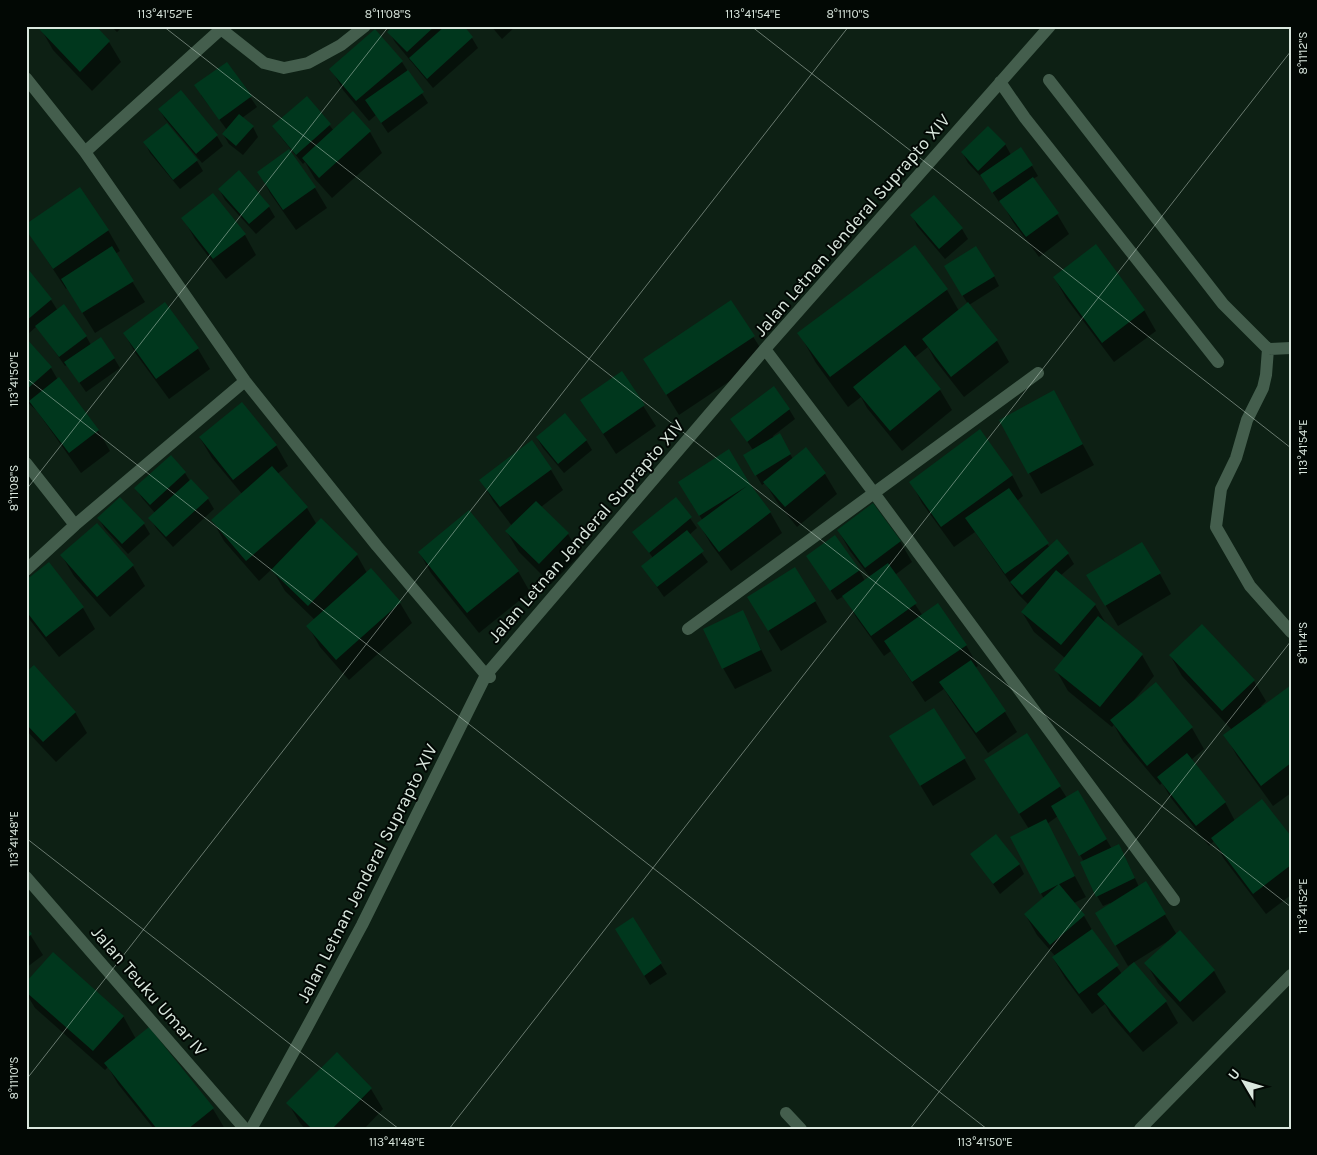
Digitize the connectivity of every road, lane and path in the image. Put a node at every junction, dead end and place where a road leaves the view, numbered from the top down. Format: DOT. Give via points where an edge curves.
graph roads {
  1 [pos="365,26"];
  2 [pos="1050,26"];
  3 [pos="221,28"];
  4 [pos="26,78"];
  5 [pos="1048,80"];
  6 [pos="1000,82"];
  7 [pos="85,152"];
  8 [pos="1291,348"];
  9 [pos="765,349"];
  10 [pos="1268,349"];
  11 [pos="1218,362"];
  12 [pos="1038,373"];
  13 [pos="245,381"];
  14 [pos="26,463"];
  15 [pos="874,493"];
  16 [pos="75,525"];
  17 [pos="26,570"];
  18 [pos="688,629"];
  19 [pos="1291,632"];
  20 [pos="488,676"];
  21 [pos="26,876"];
  22 [pos="1174,900"];
  23 [pos="1291,975"];
  24 [pos="786,1113"];
  25 [pos="245,1129"];
  26 [pos="251,1129"];
  27 [pos="801,1129"];
  28 [pos="1140,1129"];
  1 -- 3 [label="street" via="342,44 308,63 284,68 264,63"];
  2 -- 6 [label="street, Jalan Letnan Jenderal Suprapto XIV"];
  3 -- 7 [label="street"];
  4 -- 7 [label="street"];
  5 -- 10 [label="street" via="1223,304"];
  6 -- 9 [label="street, Jalan Letnan Jenderal Suprapto XIV"];
  6 -- 11 [label="street"];
  7 -- 13 [label="street"];
  8 -- 10 [label="street"];
  9 -- 15 [label="street"];
  9 -- 20 [label="street, Jalan Letnan Jenderal Suprapto XIV"];
  10 -- 19 [label="street" via="1263,388 1221,489 1216,527 1250,586"];
  12 -- 15 [label="street"];
  13 -- 16 [label="street"];
  13 -- 20 [label="street" via="377,546"];
  14 -- 16 [label="street"];
  15 -- 18 [label="street"];
  15 -- 22 [label="street"];
  16 -- 17 [label="street"];
  20 -- 26 [label="street, Jalan Letnan Jenderal Suprapto XIV" via="362,925"];
  21 -- 25 [label="street, Jalan Teuku Umar IV"];
  23 -- 28 [label="street"];
  24 -- 27 [label="street"];
}
